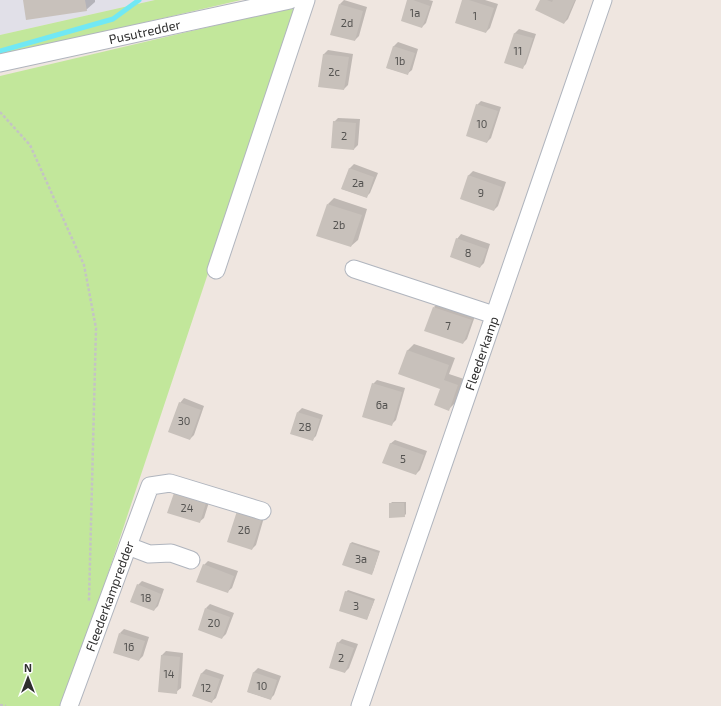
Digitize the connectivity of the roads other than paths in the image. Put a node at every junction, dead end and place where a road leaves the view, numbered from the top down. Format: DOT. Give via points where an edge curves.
graph roads {
  1 [pos="290,0"];
  2 [pos="306,0"];
  3 [pos="603,0"];
  4 [pos="0,63"];
  5 [pos="354,269"];
  6 [pos="216,270"];
  7 [pos="494,315"];
  8 [pos="262,511"];
  9 [pos="128,546"];
  10 [pos="191,560"];
  11 [pos="69,706"];
  12 [pos="360,706"];
  1 -- 4 [label="street, Pusutredder"];
  2 -- 6 [label="street"];
  3 -- 7 [label="street, Fleederkamp"];
  5 -- 7 [label="street"];
  7 -- 12 [label="street, Fleederkamp"];
  8 -- 9 [label="street, Fleederkampredder" via="170,483 150,486"];
  9 -- 10 [label="street" via="147,553 171,553"];
  9 -- 11 [label="street, Fleederkampredder"];
}
